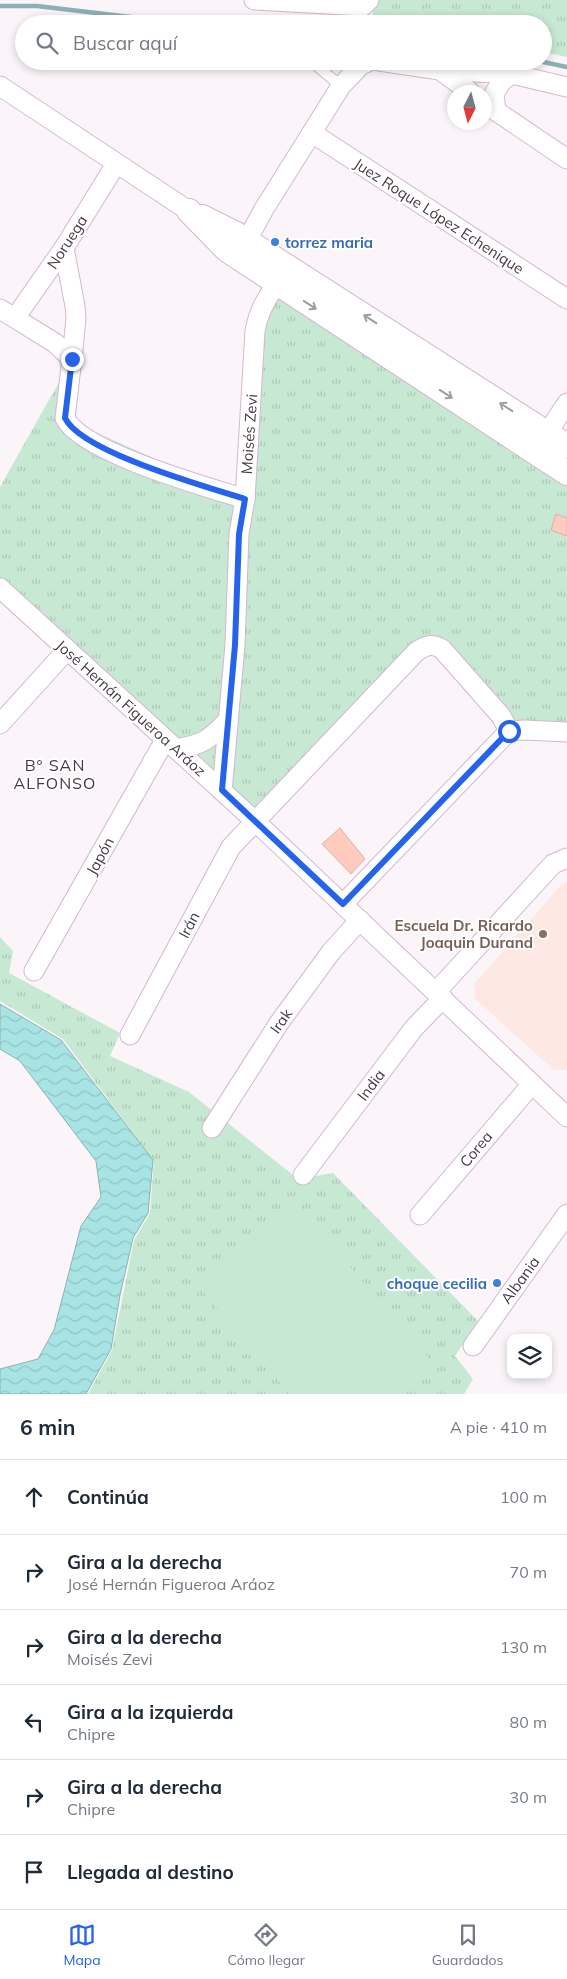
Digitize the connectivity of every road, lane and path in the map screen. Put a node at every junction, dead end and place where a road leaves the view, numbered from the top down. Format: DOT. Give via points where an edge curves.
graph roads {
  1 [pos="254,0"];
  2 [pos="369,0"];
  3 [pos="322,70"];
  4 [pos="356,70"];
  5 [pos="440,70"];
  6 [pos="512,74"];
  7 [pos="460,85"];
  8 [pos="0,86"];
  9 [pos="341,86"];
  10 [pos="567,87"];
  11 [pos="492,100"];
  12 [pos="492,108"];
  13 [pos="312,133"];
  14 [pos="567,159"];
  15 [pos="116,164"];
  16 [pos="189,211"];
  17 [pos="64,248"];
  18 [pos="242,248"];
  19 [pos="284,276"];
  20 [pos="567,298"];
  21 [pos="8,313"];
  22 [pos="72,359"];
  23 [pos="567,403"];
  24 [pos="541,442"];
  25 [pos="567,446"];
  26 [pos="567,473"];
  27 [pos="245,499"];
  28 [pos="0,588"];
  29 [pos="67,650"];
  30 [pos="228,722"];
  31 [pos="0,724"];
  32 [pos="509,731"];
  33 [pos="567,732"];
  34 [pos="170,744"];
  35 [pos="222,790"];
  36 [pos="256,822"];
  37 [pos="567,858"];
  38 [pos="343,904"];
  39 [pos="360,920"];
  40 [pos="34,971"];
  41 [pos="440,995"];
  42 [pos="130,1035"];
  43 [pos="532,1084"];
  44 [pos="567,1117"];
  45 [pos="212,1128"];
  46 [pos="303,1175"];
  47 [pos="567,1214"];
  48 [pos="420,1215"];
  49 [pos="473,1346"];
  1 -- 2 [label="street" via="363,6"];
  3 -- 9 [label="lane"];
  4 -- 9 [label="street"];
  5 -- 6 [label="street"];
  5 -- 7 [label="street"];
  6 -- 10 [label="street"];
  6 -- 11 [label="street" via="502,81"];
  8 -- 15 [label="street"];
  9 -- 13 [label="street"];
  12 -- 14 [label="street"];
  13 -- 18 [label="street"];
  13 -- 20 [label="street, Juez Roque López Echenique"];
  15 -- 16 [label="street"];
  15 -- 17 [label="street, Noruega"];
  16 -- 18 [label="street"];
  17 -- 21 [label="street, Noruega"];
  17 -- 22 [label="street" via="76,318"];
  18 -- 19 [label="street"];
  19 -- 24 [label="street"];
  19 -- 27 [label="street, Moisés Zevi" via="257,318"];
  21 -- 22 [label="street"];
  22 -- 27 [label="street" via="65,418 75,432 140,464"];
  23 -- 24 [label="street"];
  24 -- 25 [label="street"];
  24 -- 26 [label="street"];
  27 -- 30 [label="street, Moisés Zevi" via="239,534"];
  28 -- 29 [label="street, José Hernán Figueroa Aráoz"];
  29 -- 31 [label="street"];
  29 -- 34 [label="street, José Hernán Figueroa Aráoz"];
  30 -- 34 [label="street" via="206,742 195,746"];
  30 -- 35 [label="street, Moisés Zevi"];
  32 -- 33 [label="street"];
  32 -- 36 [label="street, Irán" via="501,716 442,649 434,644 424,646"];
  32 -- 38 [label="street"];
  34 -- 35 [label="street, José Hernán Figueroa Aráoz"];
  34 -- 40 [label="street, Japón"];
  35 -- 36 [label="street, José Hernán Figueroa Aráoz"];
  36 -- 38 [label="street, José Hernán Figueroa Aráoz"];
  36 -- 42 [label="street, Irán" via="231,847"];
  37 -- 41 [label="street, India" via="553,864"];
  38 -- 39 [label="street, José Hernán Figueroa Aráoz"];
  39 -- 41 [label="street, José Hernán Figueroa Aráoz"];
  39 -- 45 [label="street, Irak" via="331,952 279,1023"];
  41 -- 43 [label="street, José Hernán Figueroa Aráoz"];
  41 -- 46 [label="street, India"];
  43 -- 44 [label="street, José Hernán Figueroa Aráoz"];
  43 -- 48 [label="street, Corea"];
  47 -- 49 [label="street, Albania"];
}
